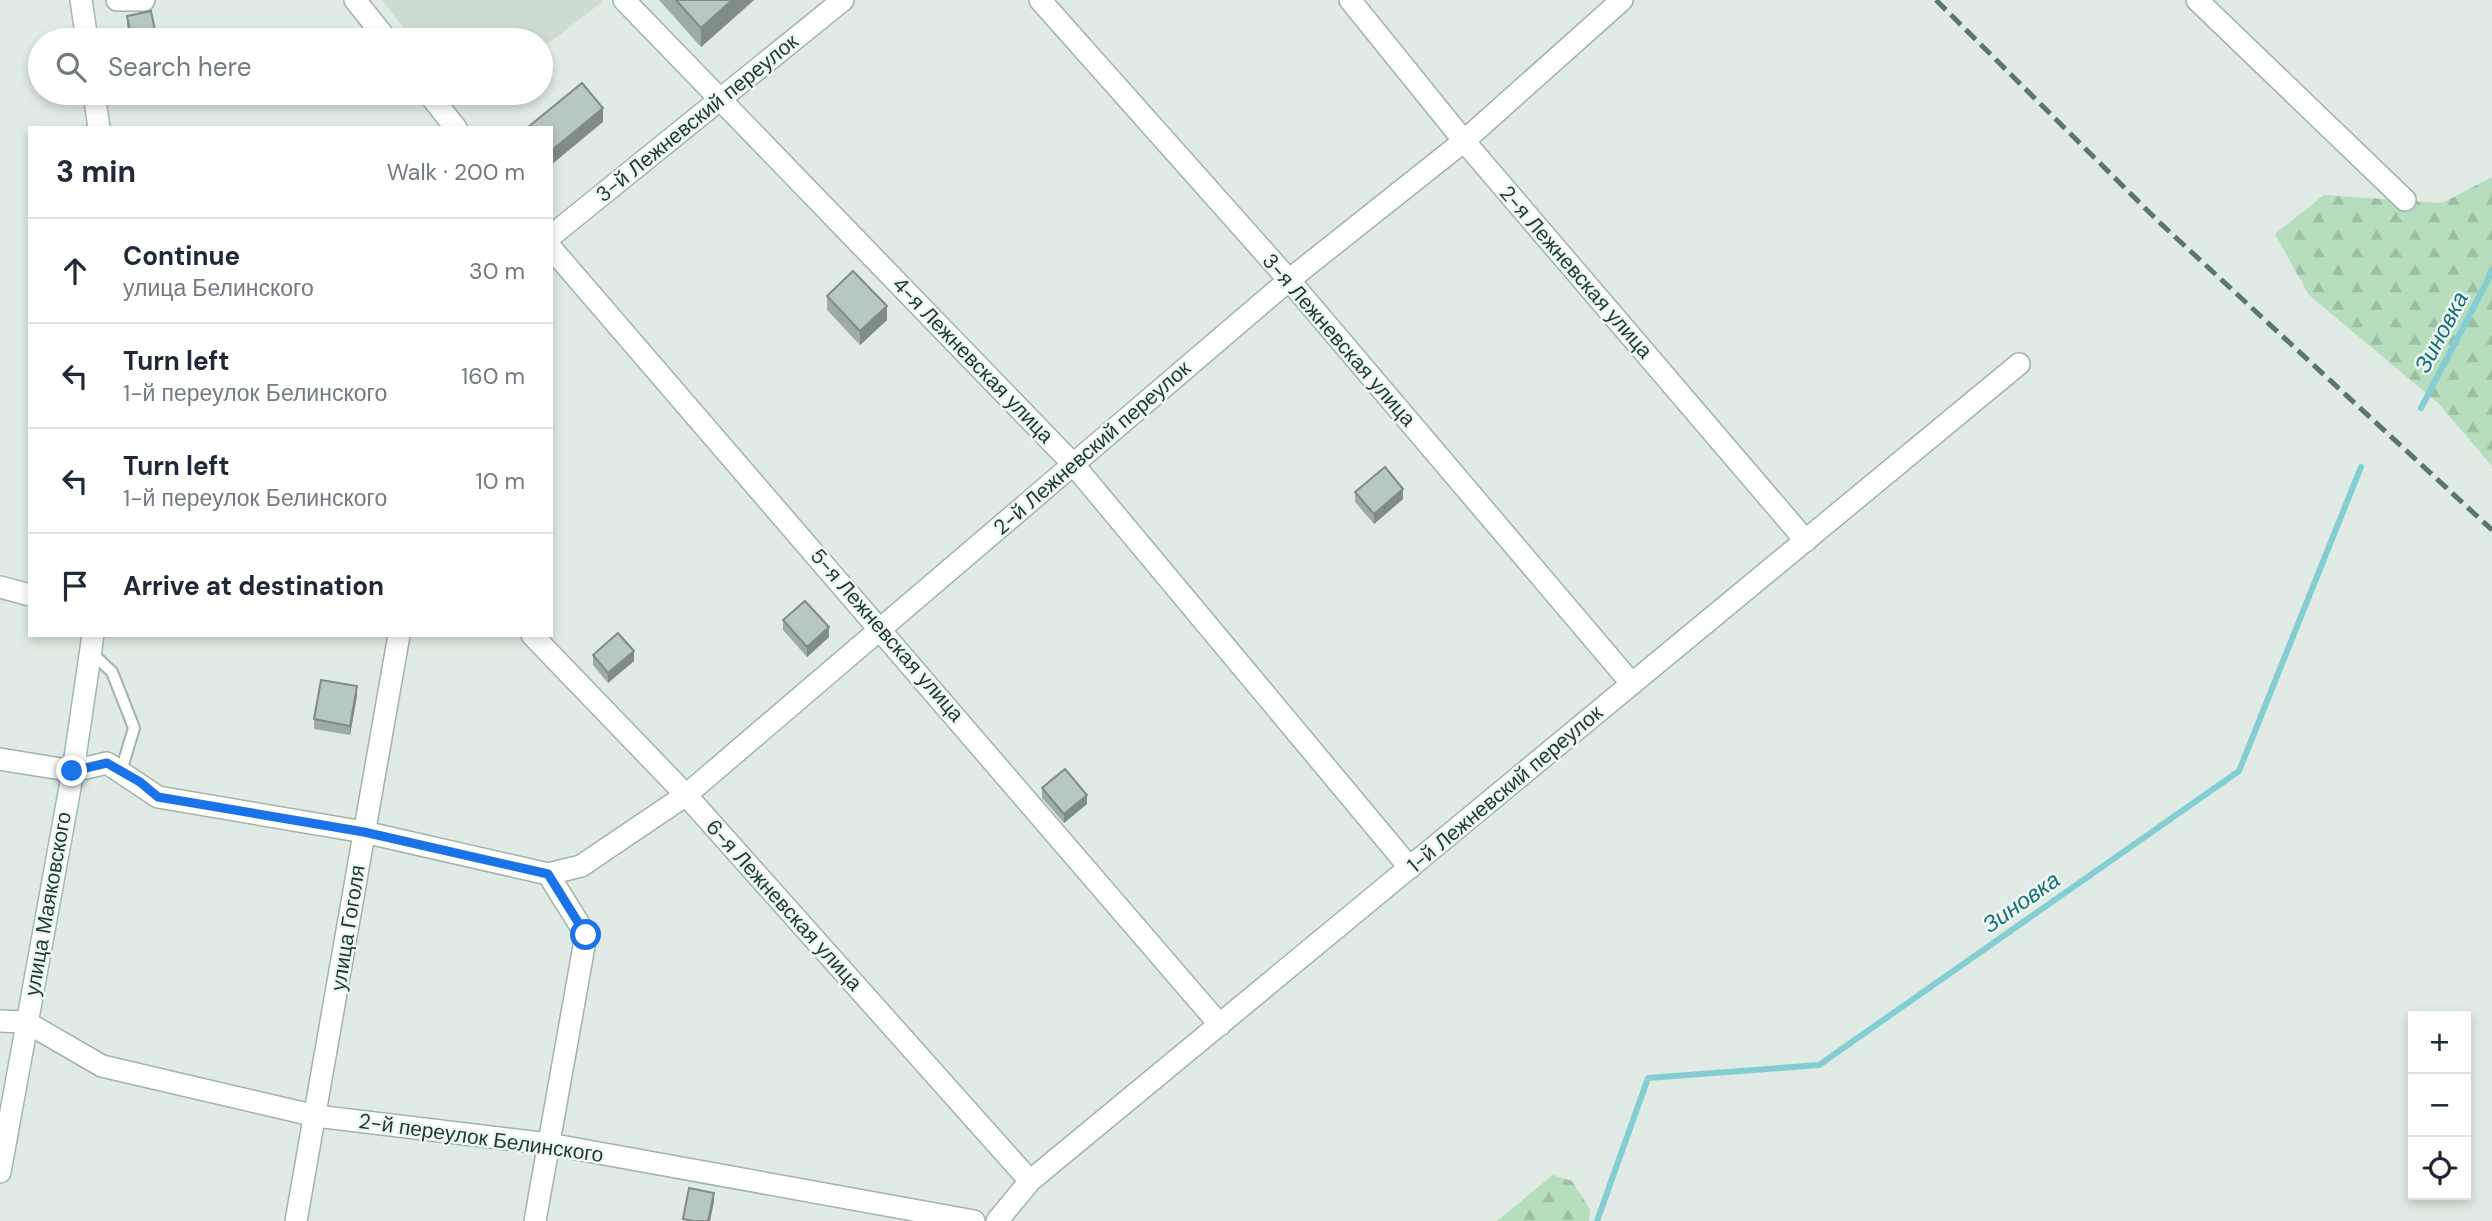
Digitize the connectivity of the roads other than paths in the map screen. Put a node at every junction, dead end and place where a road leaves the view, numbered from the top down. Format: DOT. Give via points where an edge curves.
graph roads {
  1 [pos="81,0"];
  2 [pos="117,0"];
  3 [pos="144,0"];
  4 [pos="355,0"];
  5 [pos="624,0"];
  6 [pos="843,0"];
  7 [pos="1040,0"];
  8 [pos="1350,0"];
  9 [pos="1622,0"];
  10 [pos="2197,0"];
  11 [pos="85,28"];
  12 [pos="377,28"];
  13 [pos="722,100"];
  14 [pos="96,105"];
  15 [pos="438,105"];
  16 [pos="99,126"];
  17 [pos="454,126"];
  18 [pos="1464,141"];
  19 [pos="2405,200"];
  20 [pos="553,234"];
  21 [pos="553,249"];
  22 [pos="1289,280"];
  23 [pos="2019,364"];
  24 [pos="1073,464"];
  25 [pos="1806,541"];
  26 [pos="0,587"];
  27 [pos="28,594"];
  28 [pos="881,628"];
  29 [pos="399,637"];
  30 [pos="534,637"];
  31 [pos="92,643"];
  32 [pos="1632,684"];
  33 [pos="0,759"];
  34 [pos="72,771"];
  35 [pos="121,771"];
  36 [pos="686,795"];
  37 [pos="364,832"];
  38 [pos="1410,868"];
  39 [pos="548,874"];
  40 [pos="0,1021"];
  41 [pos="26,1022"];
  42 [pos="1220,1025"];
  43 [pos="316,1116"];
  44 [pos="549,1144"];
  45 [pos="0,1172"];
  46 [pos="1030,1181"];
  47 [pos="296,1221"];
  48 [pos="536,1221"];
  49 [pos="974,1221"];
  50 [pos="997,1221"];
  1 -- 11 [label="street"];
  2 -- 3 [label="street"];
  4 -- 12 [label="street"];
  5 -- 13 [label="street, 4-я Лежневская улица"];
  6 -- 13 [label="street, 3-й Лежневский переулок"];
  7 -- 22 [label="street, 3-я Лежневская улица"];
  8 -- 18 [label="street, 2-я Лежневская улица"];
  9 -- 18 [label="street, 2-й Лежневский переулок"];
  10 -- 19 [label="street"];
  13 -- 20 [label="street, 3-й Лежневский переулок"];
  13 -- 24 [label="street, 4-я Лежневская улица"];
  14 -- 16 [label="street"];
  15 -- 17 [label="street"];
  18 -- 22 [label="street, 2-й Лежневский переулок"];
  18 -- 25 [label="street, 2-я Лежневская улица"];
  21 -- 28 [label="street, 5-я Лежневская улица"];
  22 -- 24 [label="street, 2-й Лежневский переулок"];
  22 -- 32 [label="street, 3-я Лежневская улица"];
  23 -- 25 [label="street, 1-й Лежневский переулок"];
  24 -- 28 [label="street, 2-й Лежневский переулок"];
  24 -- 38 [label="street, 4-я Лежневская улица"];
  25 -- 32 [label="street, 1-й Лежневский переулок"];
  26 -- 27 [label="street"];
  28 -- 36 [label="street, 2-й Лежневский переулок"];
  28 -- 42 [label="street, 5-я Лежневская улица"];
  29 -- 37 [label="street, улица Гоголя"];
  30 -- 36 [label="street, 6-я Лежневская улица"];
  31 -- 34 [label="street, улица Маяковского"];
  31 -- 35 [label="lane" via="112,672 134,728"];
  32 -- 38 [label="street, 1-й Лежневский переулок"];
  33 -- 34 [label="street"];
  34 -- 35 [label="street" via="107,763"];
  34 -- 41 [label="street, улица Маяковского"];
  35 -- 37 [label="street" via="158,797"];
  36 -- 39 [label="street, 2-й Лежневский переулок" via="581,866"];
  36 -- 46 [label="street, 6-я Лежневская улица"];
  37 -- 39 [label="street"];
  37 -- 43 [label="street, улица Гоголя"];
  38 -- 42 [label="street, 1-й Лежневский переулок"];
  39 -- 44 [label="street" via="586,935"];
  40 -- 41 [label="street, 2-й переулок Белинского"];
  41 -- 43 [label="street, 2-й переулок Белинского" via="102,1066"];
  41 -- 45 [label="street, улица Маяковского"];
  42 -- 46 [label="street, 1-й Лежневский переулок"];
  43 -- 44 [label="street, 2-й переулок Белинского"];
  43 -- 47 [label="street, улица Гоголя"];
  44 -- 48 [label="street"];
  44 -- 49 [label="street, 2-й переулок Белинского"];
  46 -- 50 [label="street, 1-й Лежневский переулок"];
}
